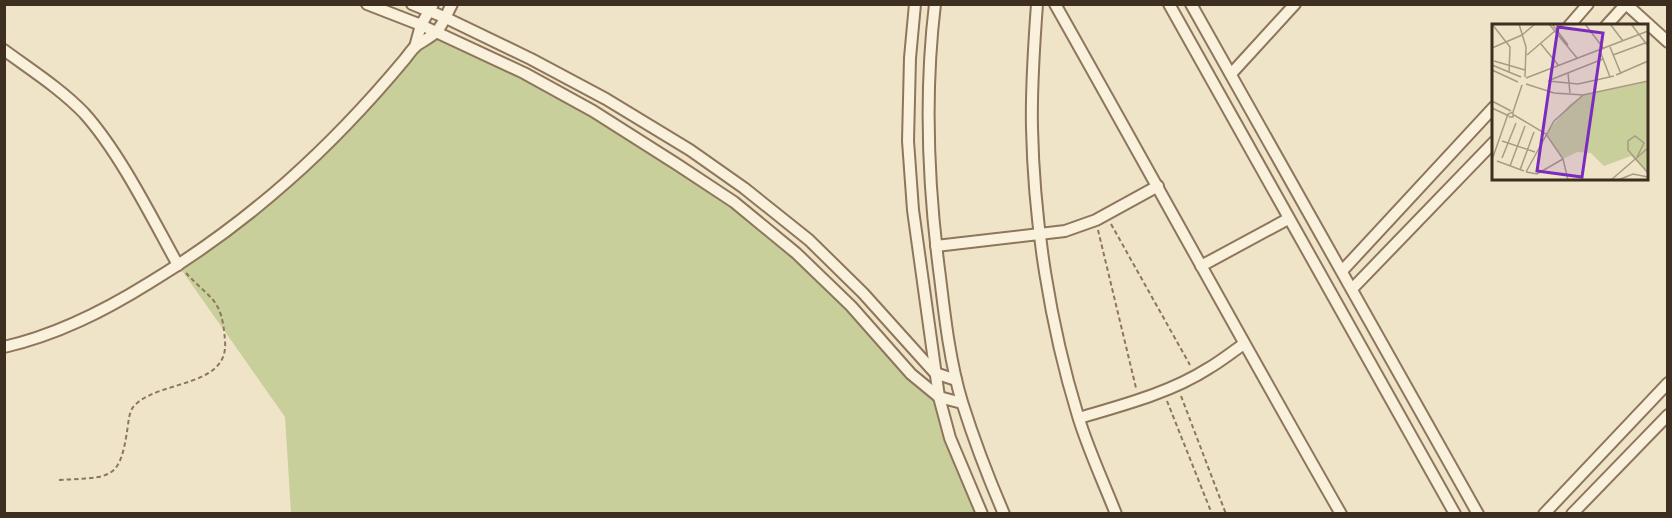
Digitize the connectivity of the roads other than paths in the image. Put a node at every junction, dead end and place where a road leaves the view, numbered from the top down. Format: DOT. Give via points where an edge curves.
graph roads {
  1 [pos="367,4"];
  2 [pos="412,4"];
  3 [pos="452,4"];
  4 [pos="915,4"];
  5 [pos="935,4"];
  6 [pos="1037,4"];
  7 [pos="1055,4"];
  8 [pos="1168,4"];
  9 [pos="1191,4"];
  10 [pos="1295,4"];
  11 [pos="1588,4"];
  12 [pos="1626,4"];
  13 [pos="431,8"];
  14 [pos="444,17"];
  15 [pos="1571,24"];
  16 [pos="1608,24"];
  17 [pos="421,25"];
  18 [pos="436,32"];
  19 [pos="1668,42"];
  20 [pos="415,47"];
  21 [pos="4,50"];
  22 [pos="1231,74"];
  23 [pos="1492,109"];
  24 [pos="1492,144"];
  25 [pos="1158,186"];
  26 [pos="1288,219"];
  27 [pos="1041,235"];
  28 [pos="936,246"];
  29 [pos="178,265"];
  30 [pos="1202,266"];
  31 [pos="1342,271"];
  32 [pos="1352,289"];
  33 [pos="1244,344"];
  34 [pos="4,347"];
  35 [pos="935,374"];
  36 [pos="956,380"];
  37 [pos="1668,382"];
  38 [pos="939,397"];
  39 [pos="962,403"];
  40 [pos="1668,415"];
  41 [pos="1078,418"];
  42 [pos="982,513"];
  43 [pos="1004,513"];
  44 [pos="1116,513"];
  45 [pos="1341,513"];
  46 [pos="1455,513"];
  47 [pos="1478,513"];
  48 [pos="1544,513"];
  49 [pos="1572,513"];
  1 -- 17 [label="street"];
  2 -- 13 [label="street"];
  3 -- 14 [label="street"];
  4 -- 35 [label="street" via="908,141"];
  5 -- 28 [label="street" via="928,118"];
  6 -- 27 [label="street" via="1032,128"];
  7 -- 25 [label="street"];
  8 -- 26 [label="street"];
  9 -- 22 [label="street"];
  10 -- 22 [label="street"];
  11 -- 15 [label="street"];
  12 -- 16 [label="street"];
  12 -- 19 [label="street"];
  13 -- 14 [label="street"];
  13 -- 17 [label="street"];
  14 -- 18 [label="street"];
  14 -- 35 [label="street" via="606,99 744,188 809,240 863,293"];
  17 -- 18 [label="street"];
  17 -- 20 [label="street"];
  18 -- 20 [label="street"];
  18 -- 38 [label="street" via="593,111 734,202 804,260 911,374"];
  20 -- 29 [label="street" via="342,129 285,185"];
  21 -- 29 [label="street" via="84,114 120,165"];
  22 -- 31 [label="street"];
  23 -- 31 [label="street"];
  24 -- 32 [label="street"];
  25 -- 27 [label="street" via="1101,217 1065,231"];
  25 -- 30 [label="street"];
  26 -- 30 [label="street"];
  26 -- 46 [label="street"];
  27 -- 28 [label="street"];
  27 -- 41 [label="street" via="1053,319"];
  28 -- 36 [label="street"];
  29 -- 34 [label="street" via="74,325"];
  30 -- 33 [label="street"];
  31 -- 32 [label="street"];
  32 -- 47 [label="street"];
  33 -- 41 [label="street" via="1209,369 1177,385"];
  33 -- 45 [label="street"];
  35 -- 36 [label="street"];
  35 -- 38 [label="street"];
  36 -- 39 [label="street"];
  37 -- 48 [label="street"];
  38 -- 39 [label="street"];
  38 -- 42 [label="street" via="950,438"];
  39 -- 43 [label="street"];
  40 -- 49 [label="street"];
  41 -- 44 [label="street"];
}
